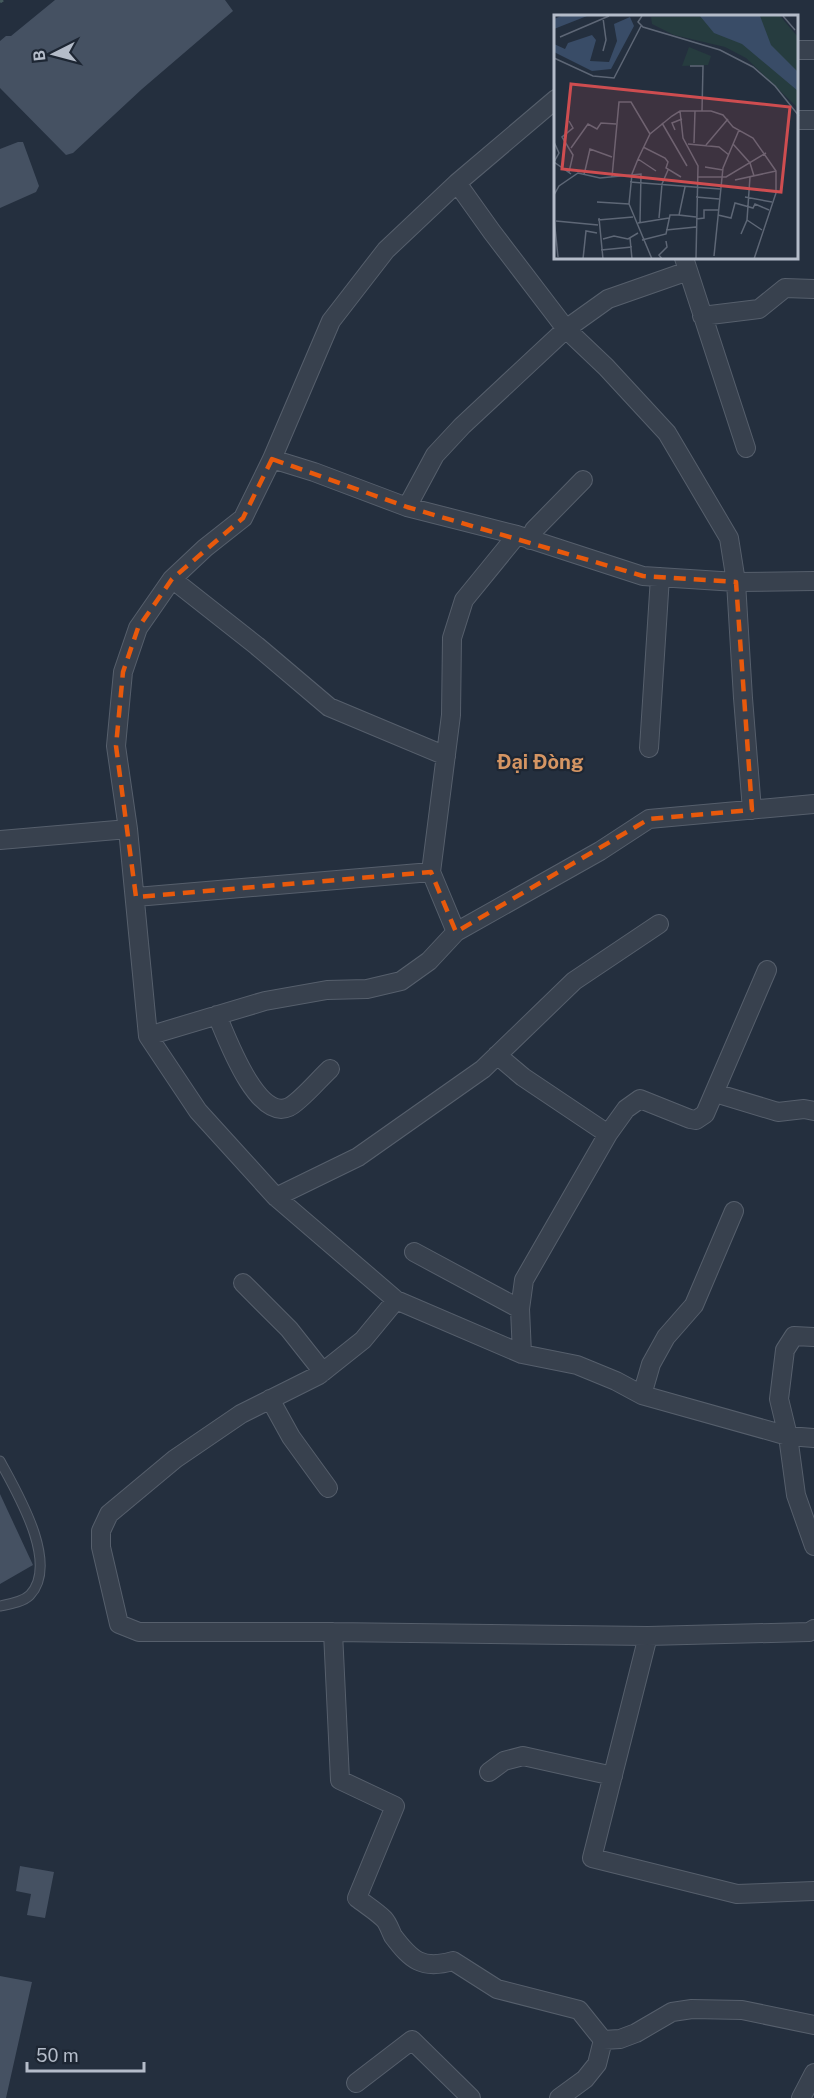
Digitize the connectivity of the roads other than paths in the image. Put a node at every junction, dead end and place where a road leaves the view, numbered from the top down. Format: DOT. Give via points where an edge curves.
graph roads {
  1 [pos="554,101"];
  2 [pos="457,183"];
  3 [pos="686,265"];
  4 [pos="814,289"];
  5 [pos="702,316"];
  6 [pos="566,329"];
  7 [pos="746,448"];
  8 [pos="272,459"];
  9 [pos="582,480"];
  10 [pos="407,507"];
  11 [pos="524,537"];
  12 [pos="660,577"];
  13 [pos="172,579"];
  14 [pos="814,581"];
  15 [pos="736,582"];
  16 [pos="649,748"];
  17 [pos="446,756"];
  18 [pos="814,804"];
  19 [pos="752,810"];
  20 [pos="128,829"];
  21 [pos="0,840"];
  22 [pos="431,872"];
  23 [pos="136,897"];
  24 [pos="659,924"];
  25 [pos="456,932"];
  26 [pos="767,969"];
  27 [pos="217,1015"];
  28 [pos="148,1036"];
  29 [pos="497,1055"];
  30 [pos="330,1069"];
  31 [pos="715,1093"];
  32 [pos="814,1111"];
  33 [pos="608,1134"];
  34 [pos="276,1197"];
  35 [pos="734,1211"];
  36 [pos="414,1252"];
  37 [pos="243,1283"];
  38 [pos="396,1300"];
  39 [pos="520,1309"];
  40 [pos="814,1337"];
  41 [pos="522,1354"];
  42 [pos="323,1372"];
  43 [pos="642,1395"];
  44 [pos="270,1399"];
  45 [pos="788,1436"];
  46 [pos="814,1438"];
  47 [pos="0,1461"];
  48 [pos="328,1488"];
  49 [pos="814,1546"];
  50 [pos="0,1606"];
  51 [pos="814,1629"];
  52 [pos="333,1632"];
  53 [pos="648,1636"];
  54 [pos="489,1772"];
  55 [pos="613,1776"];
  56 [pos="814,1891"];
  57 [pos="814,2025"];
  58 [pos="603,2040"];
  59 [pos="814,2073"];
  60 [pos="356,2083"];
  61 [pos="471,2098"];
  62 [pos="559,2098"];
  63 [pos="801,2098"];
  1 -- 2 [label="street"];
  2 -- 6 [label="street"];
  2 -- 8 [label="street" via="386,250 331,321"];
  3 -- 5 [label="street"];
  3 -- 6 [label="street" via="608,299"];
  4 -- 5 [label="street" via="785,288 759,309"];
  5 -- 7 [label="street"];
  6 -- 10 [label="street" via="435,455"];
  6 -- 15 [label="street" via="667,433 729,538"];
  8 -- 10 [label="street"];
  8 -- 13 [label="street" via="243,518"];
  9 -- 11 [label="street"];
  10 -- 11 [label="street"];
  11 -- 12 [label="street" via="644,576"];
  11 -- 17 [label="street" via="464,600 452,638"];
  12 -- 15 [label="street"];
  12 -- 16 [label="street"];
  13 -- 17 [label="street" via="329,707"];
  13 -- 20 [label="street" via="138,628 123,672 116,746"];
  14 -- 15 [label="street"];
  15 -- 19 [label="street"];
  17 -- 22 [label="street"];
  18 -- 19 [label="street"];
  19 -- 25 [label="street" via="649,819"];
  20 -- 21 [label="street"];
  20 -- 23 [label="street"];
  22 -- 23 [label="street"];
  22 -- 25 [label="street"];
  23 -- 28 [label="street"];
  24 -- 29 [label="street" via="574,981"];
  25 -- 27 [label="street" via="429,962 401,981 367,989 327,990 265,1000"];
  26 -- 31 [label="street"];
  27 -- 28 [label="street"];
  27 -- 30 [label="street" via="243,1075 272,1107 283,1109 295,1104"];
  28 -- 34 [label="street" via="198,1111"];
  29 -- 33 [label="street"];
  29 -- 34 [label="street" via="483,1069 358,1157"];
  31 -- 32 [label="street" via="768,1110"];
  31 -- 33 [label="street" via="705,1114 696,1120 637,1100"];
  33 -- 39 [label="street" via="524,1280"];
  34 -- 38 [label="street"];
  35 -- 43 [label="street" via="694,1305 666,1336 651,1364"];
  36 -- 39 [label="street"];
  37 -- 42 [label="street"];
  38 -- 41 [label="street"];
  38 -- 42 [label="street" via="363,1340"];
  39 -- 41 [label="street"];
  40 -- 45 [label="street" via="794,1336 785,1350 779,1399"];
  41 -- 43 [label="street" via="577,1365"];
  42 -- 44 [label="street"];
  43 -- 45 [label="street"];
  44 -- 48 [label="street" via="291,1437"];
  44 -- 52 [label="street" via="174,1459 109,1515 101,1531 101,1547 115,1612 119,1624 139,1632"];
  45 -- 46 [label="street"];
  45 -- 49 [label="street" via="796,1495"];
  47 -- 50 [label="lane" via="22,1503 42,1563 31,1594"];
  51 -- 53 [label="street"];
  52 -- 53 [label="street"];
  52 -- 58 [label="street" via="340,1780 395,1806 357,1898 385,1920 409,1955 426,1966 453,1961 497,1989 579,2010"];
  53 -- 55 [label="street"];
  54 -- 55 [label="street" via="504,1761 523,1756"];
  55 -- 56 [label="street" via="592,1858 737,1893"];
  57 -- 58 [label="street" via="742,2010 692,2009 672,2012 620,2039"];
  58 -- 62 [label="street" via="597,2064 585,2079"];
  59 -- 63 [label="street"];
  60 -- 61 [label="street" via="412,2040"];
}
